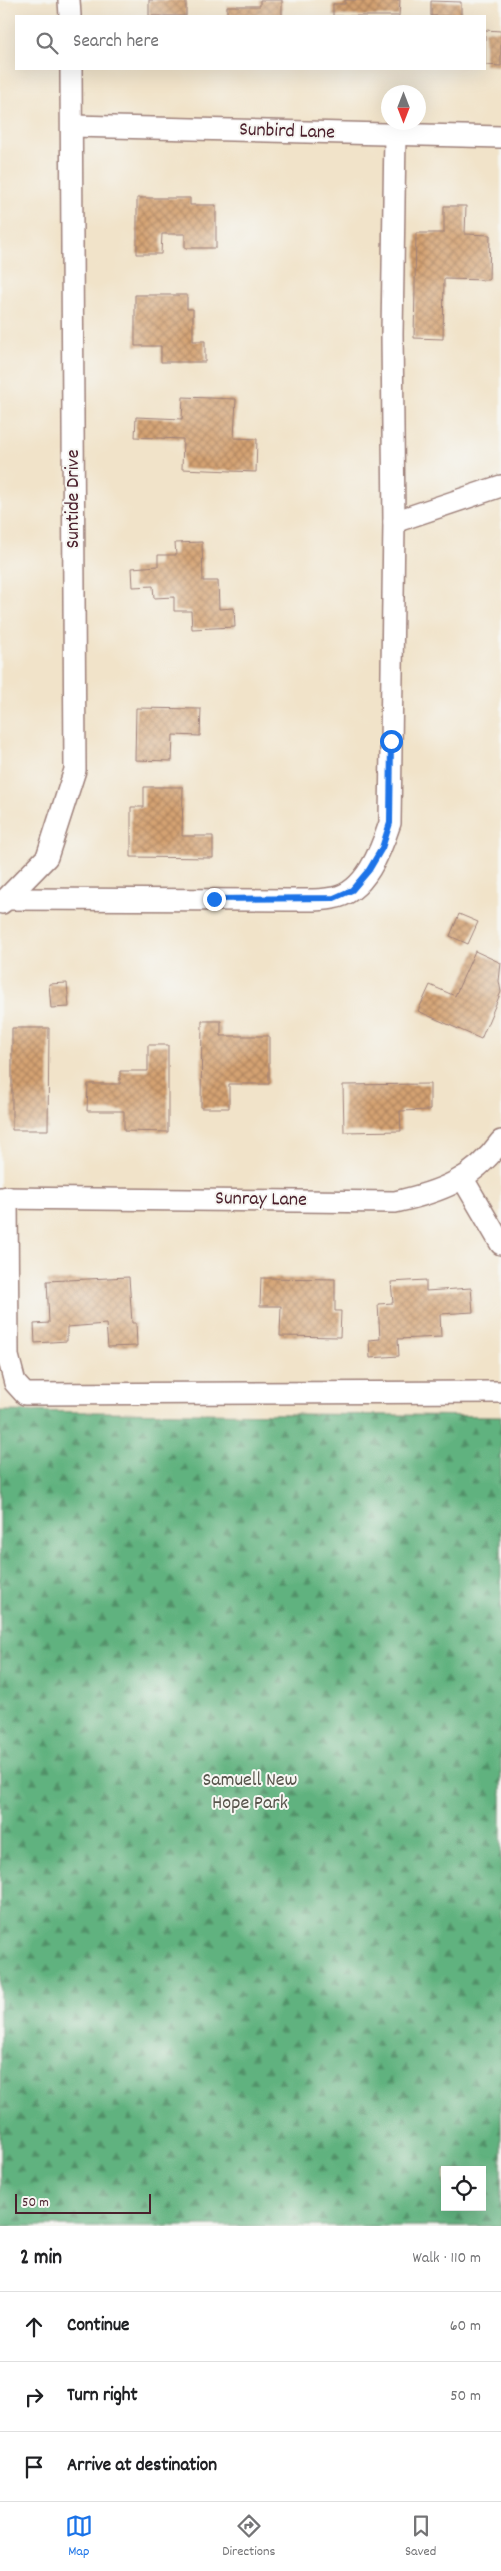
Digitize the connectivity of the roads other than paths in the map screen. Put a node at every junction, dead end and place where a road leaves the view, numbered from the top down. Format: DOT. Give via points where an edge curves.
graph roads {
  1 [pos="69,0"];
  2 [pos="70,15"];
  3 [pos="71,70"];
  4 [pos="73,126"];
  5 [pos="395,135"];
  6 [pos="501,137"];
  7 [pos="501,486"];
  8 [pos="394,522"];
  9 [pos="3,902"];
  10 [pos="501,1141"];
  11 [pos="463,1179"];
  12 [pos="3,1198"];
  13 [pos="501,1244"];
  14 [pos="501,1392"];
  1 -- 2 [label="street"];
  3 -- 4 [label="street, Suntide Drive"];
  4 -- 5 [label="street, Sunbird Lane"];
  4 -- 9 [label="street, Suntide Drive" via="74,770 47,857"];
  5 -- 6 [label="street, Sunbird Lane"];
  5 -- 8 [label="street"];
  7 -- 8 [label="street"];
  8 -- 9 [label="street" via="390,823 382,848 352,890 334,898 290,900"];
  10 -- 11 [label="street, Sunray Lane"];
  11 -- 12 [label="street, Sunray Lane" via="434,1193 395,1202"];
  11 -- 13 [label="street"];
  12 -- 14 [label="street" via="8,1356 15,1383 25,1394"];
}
